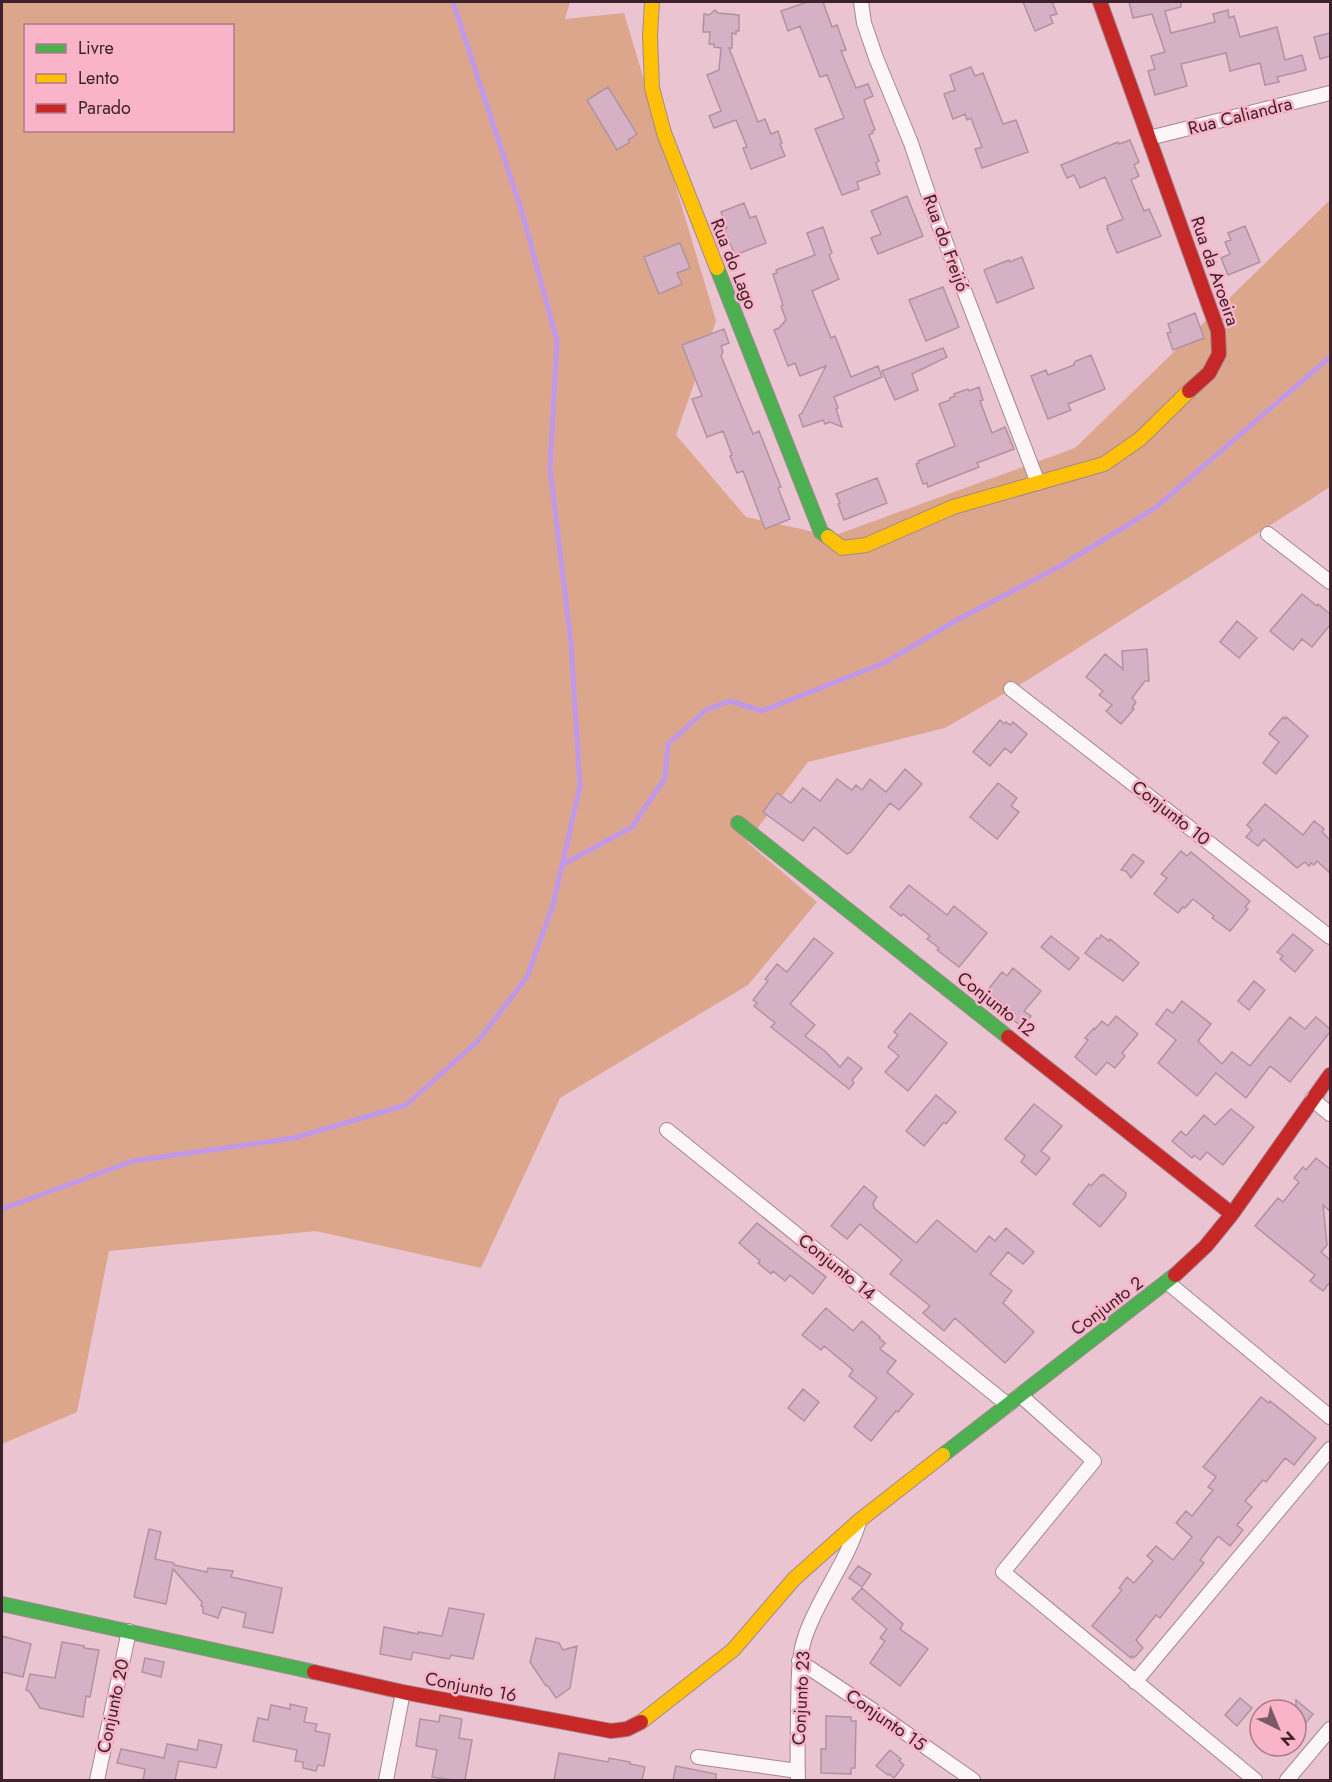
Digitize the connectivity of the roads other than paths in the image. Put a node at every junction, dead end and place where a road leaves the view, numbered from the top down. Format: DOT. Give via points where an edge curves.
graph roads {
  1 [pos="652,2"];
  2 [pos="861,2"];
  3 [pos="1100,2"];
  4 [pos="1330,93"];
  5 [pos="1149,138"];
  6 [pos="1038,483"];
  7 [pos="821,532"];
  8 [pos="1269,534"];
  9 [pos="1330,582"];
  10 [pos="1011,689"];
  11 [pos="738,823"];
  12 [pos="1330,937"];
  13 [pos="1330,1075"];
  14 [pos="1312,1099"];
  15 [pos="1330,1114"];
  16 [pos="667,1130"];
  17 [pos="1232,1214"];
  18 [pos="1167,1282"];
  19 [pos="1020,1395"];
  20 [pos="1008,1405"];
  21 [pos="1330,1416"];
  22 [pos="1330,1449"];
  23 [pos="860,1520"];
  24 [pos="2,1604"];
  25 [pos="129,1630"];
  26 [pos="799,1661"];
  27 [pos="1135,1682"];
  28 [pos="403,1692"];
  29 [pos="1330,1729"];
  30 [pos="698,1757"];
  31 [pos="798,1776"];
  32 [pos="96,1780"];
  33 [pos="386,1780"];
  34 [pos="973,1780"];
  35 [pos="1255,1780"];
  36 [pos="1287,1780"];
  1 -- 7 [label="street, Rua do Lago" via="652,88 663,133"];
  2 -- 6 [label="street, Rua do Freijó" via="876,58"];
  3 -- 5 [label="street, Rua da Aroeira"];
  4 -- 5 [label="street, Rua Caliandra"];
  5 -- 6 [label="street, Rua da Aroeira" via="1218,331 1219,354 1209,373 1140,439 1104,464"];
  6 -- 7 [label="street, Rua da Aroeira" via="953,507 866,545 842,548"];
  8 -- 9 [label="street"];
  10 -- 12 [label="street, Conjunto 10"];
  11 -- 17 [label="street, Conjunto 12"];
  13 -- 14 [label="street, Conjunto 2"];
  14 -- 15 [label="street"];
  14 -- 17 [label="street, Conjunto 2"];
  16 -- 20 [label="street, Conjunto 14"];
  17 -- 18 [label="street, Conjunto 2" via="1206,1246"];
  18 -- 19 [label="street, Conjunto 2"];
  18 -- 21 [label="street"];
  19 -- 20 [label="street, Conjunto 2"];
  19 -- 27 [label="street" via="1094,1461 1003,1572"];
  20 -- 23 [label="street, Conjunto 2"];
  22 -- 27 [label="street"];
  23 -- 26 [label="street, Conjunto 23" via="806,1634"];
  23 -- 28 [label="street, Conjunto 16" via="794,1579 734,1650 638,1725 611,1731"];
  24 -- 25 [label="street, Conjunto 16"];
  25 -- 28 [label="street, Conjunto 16"];
  25 -- 32 [label="street, Conjunto 20"];
  26 -- 31 [label="street, Conjunto 23"];
  26 -- 34 [label="street, Conjunto 15"];
  27 -- 35 [label="street"];
  28 -- 33 [label="street"];
  29 -- 36 [label="street"];
  30 -- 31 [label="street"];
}
